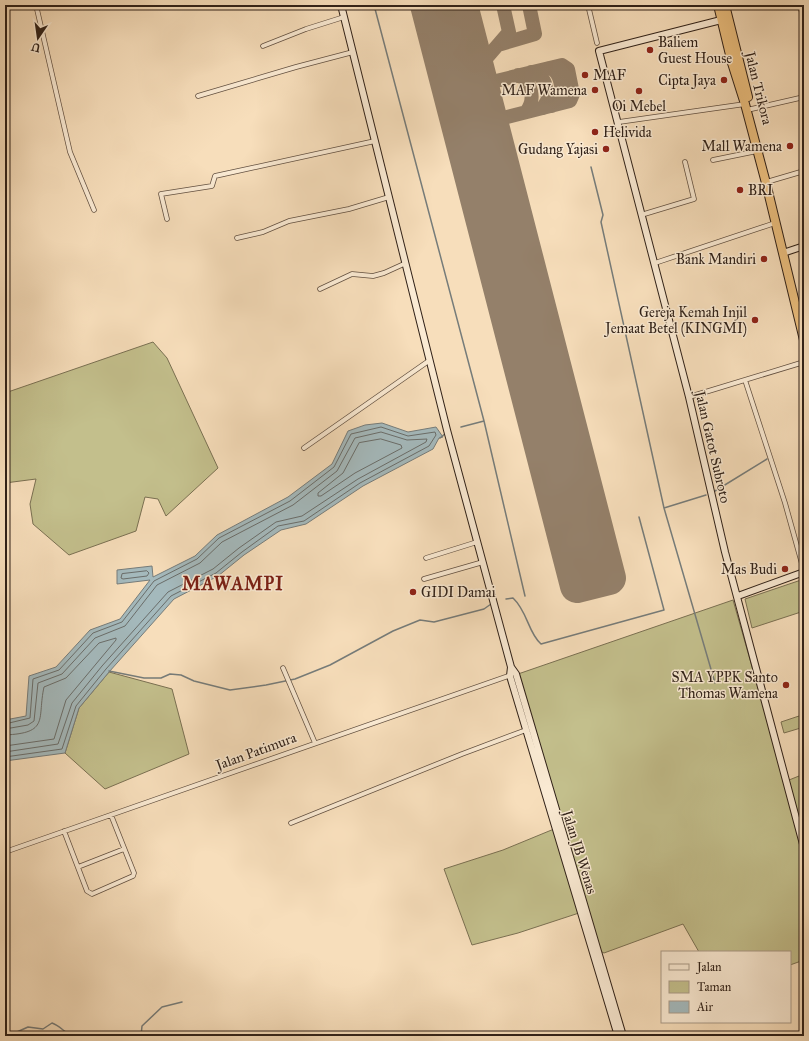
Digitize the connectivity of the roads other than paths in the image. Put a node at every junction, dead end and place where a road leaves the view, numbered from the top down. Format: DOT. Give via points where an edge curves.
graph roads {
  1 [pos="36,5"];
  2 [pos="341,5"];
  3 [pos="588,5"];
  4 [pos="718,5"];
  5 [pos="725,5"];
  6 [pos="800,5"];
  7 [pos="344,17"];
  8 [pos="725,19"];
  9 [pos="804,21"];
  10 [pos="597,43"];
  11 [pos="263,46"];
  12 [pos="353,52"];
  13 [pos="198,96"];
  14 [pos="804,96"];
  15 [pos="748,108"];
  16 [pos="619,122"];
  17 [pos="375,141"];
  18 [pos="759,150"];
  19 [pos="712,160"];
  20 [pos="685,162"];
  21 [pos="804,171"];
  22 [pos="770,181"];
  23 [pos="389,197"];
  24 [pos="94,210"];
  25 [pos="641,215"];
  26 [pos="167,219"];
  27 [pos="775,224"];
  28 [pos="237,238"];
  29 [pos="804,246"];
  30 [pos="785,252"];
  31 [pos="406,263"];
  32 [pos="655,263"];
  33 [pos="320,289"];
  34 [pos="798,303"];
  35 [pos="804,317"];
  36 [pos="804,340"];
  37 [pos="430,360"];
  38 [pos="804,362"];
  39 [pos="745,380"];
  40 [pos="689,397"];
  41 [pos="304,448"];
  42 [pos="477,542"];
  43 [pos="426,558"];
  44 [pos="483,562"];
  45 [pos="804,572"];
  46 [pos="424,579"];
  47 [pos="738,596"];
  48 [pos="283,668"];
  49 [pos="513,675"];
  50 [pos="526,730"];
  51 [pos="315,742"];
  52 [pos="111,815"];
  53 [pos="292,823"];
  54 [pos="64,831"];
  55 [pos="559,832"];
  56 [pos="804,848"];
  57 [pos="124,849"];
  58 [pos="5,852"];
  59 [pos="78,867"];
  60 [pos="605,986"];
  61 [pos="618,1036"];
  62 [pos="623,1036"];
  1 -- 24 [label="street" via="70,152"];
  2 -- 7 [label="main road"];
  3 -- 10 [label="street"];
  4 -- 8 [label="highway, Jalan Trikora"];
  5 -- 8 [label="highway, Jalan Trikora"];
  6 -- 9 [label="street"];
  7 -- 11 [label="street"];
  7 -- 12 [label="main road"];
  8 -- 15 [label="highway, Jalan Trikora" via="732,63"];
  8 -- 16 [label="main road, Jalan Gatot Subroto" via="599,51"];
  12 -- 13 [label="street"];
  12 -- 17 [label="main road"];
  14 -- 15 [label="street"];
  15 -- 16 [label="street"];
  15 -- 18 [label="highway, Jalan Trikora"];
  16 -- 25 [label="main road, Jalan Gatot Subroto"];
  17 -- 23 [label="main road"];
  17 -- 26 [label="street" via="215,176 212,186 161,194"];
  18 -- 19 [label="street"];
  18 -- 22 [label="highway, Jalan Trikora"];
  18 -- 27 [label="highway, Jalan Trikora"];
  20 -- 25 [label="street" via="694,199"];
  21 -- 22 [label="street"];
  22 -- 30 [label="highway, Jalan Trikora"];
  23 -- 28 [label="street" via="289,221 263,232"];
  23 -- 31 [label="main road"];
  25 -- 32 [label="main road, Jalan Gatot Subroto"];
  27 -- 30 [label="highway, Jalan Trikora"];
  27 -- 32 [label="street"];
  29 -- 30 [label="main road"];
  30 -- 34 [label="highway, Jalan Trikora"];
  31 -- 33 [label="street" via="379,274 352,274"];
  31 -- 37 [label="main road"];
  32 -- 40 [label="main road, Jalan Gatot Subroto"];
  34 -- 35 [label="highway, Jalan Trikora"];
  34 -- 36 [label="highway, Jalan Trikora"];
  37 -- 41 [label="street"];
  37 -- 42 [label="main road"];
  38 -- 39 [label="street"];
  39 -- 40 [label="street"];
  39 -- 45 [label="street" via="785,503"];
  40 -- 47 [label="main road, Jalan Gatot Subroto"];
  42 -- 43 [label="street"];
  42 -- 44 [label="main road"];
  44 -- 46 [label="street"];
  44 -- 49 [label="main road"];
  45 -- 47 [label="main road"];
  47 -- 56 [label="main road, Jalan Gatot Subroto"];
  48 -- 51 [label="street"];
  49 -- 50 [label="main road, Jalan JB Wenas"];
  49 -- 51 [label="street, Jalan Patimura"];
  49 -- 55 [label="main road, Jalan JB Wenas"];
  50 -- 53 [label="street"];
  50 -- 55 [label="main road, Jalan JB Wenas"];
  51 -- 52 [label="street, Jalan Patimura"];
  52 -- 54 [label="street, Jalan Patimura"];
  52 -- 57 [label="street"];
  54 -- 58 [label="street, Jalan Patimura"];
  54 -- 59 [label="street"];
  55 -- 60 [label="main road, Jalan JB Wenas"];
  57 -- 59 [label="street"];
  57 -- 59 [label="street" via="134,873 132,878 92,894 87,892"];
  60 -- 61 [label="main road, Jalan JB Wenas"];
  60 -- 62 [label="main road, Jalan JB Wenas"];
}
